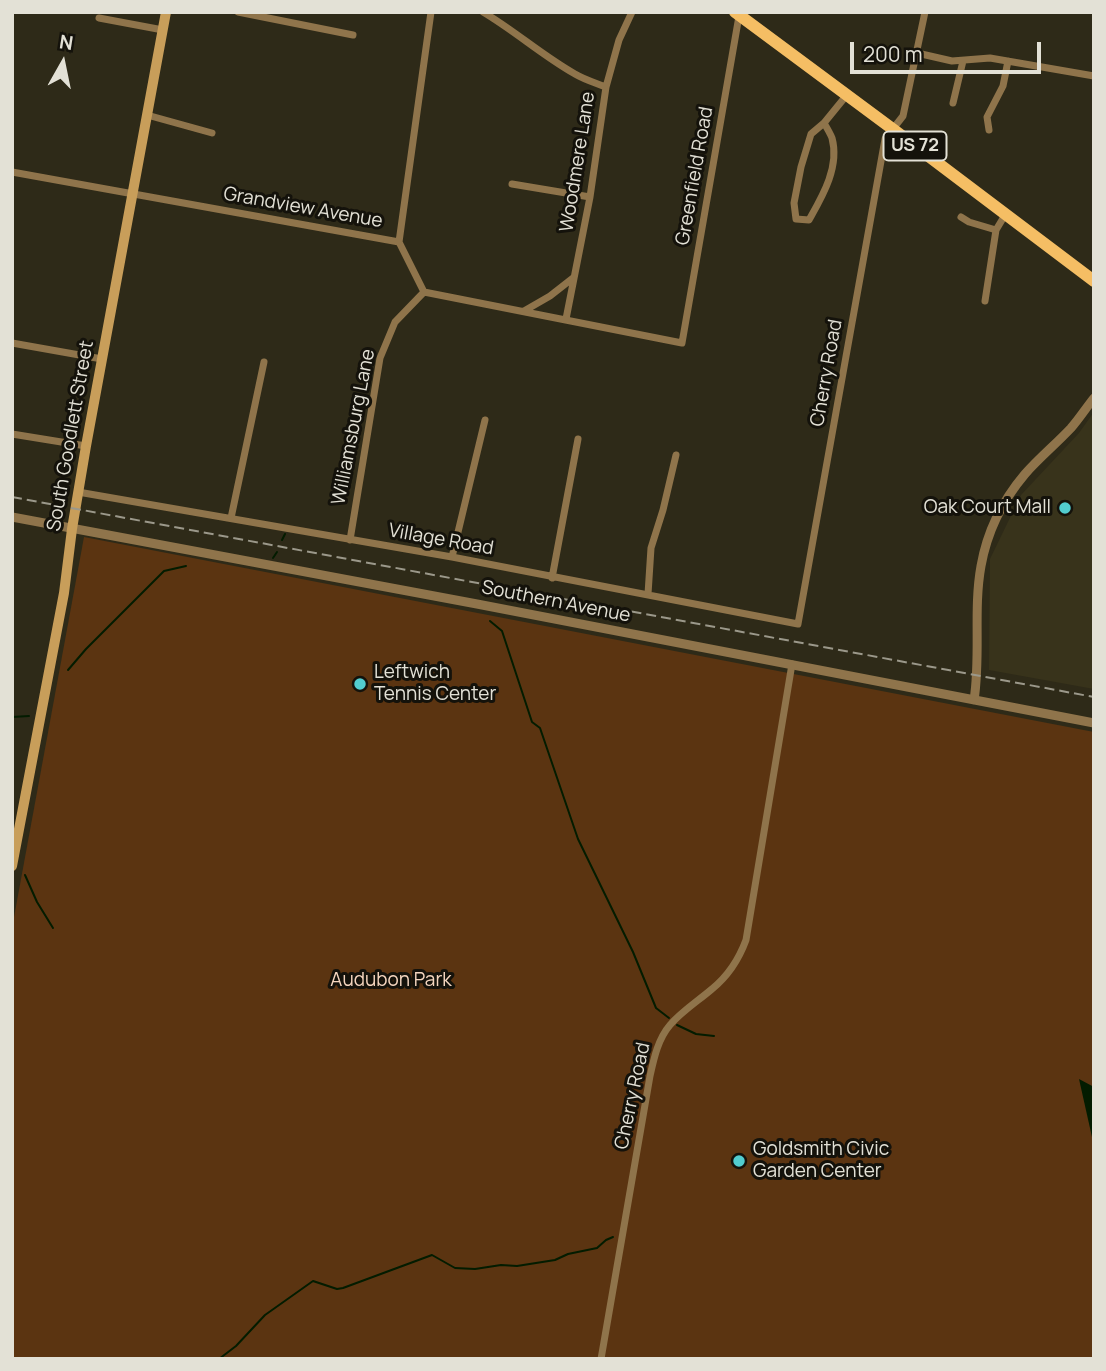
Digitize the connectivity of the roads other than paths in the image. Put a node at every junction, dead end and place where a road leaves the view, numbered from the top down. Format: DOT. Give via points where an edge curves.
graph roads {
  1 [pos="166,12"];
  2 [pos="238,12"];
  3 [pos="431,12"];
  4 [pos="483,12"];
  5 [pos="632,12"];
  6 [pos="925,12"];
  7 [pos="737,14"];
  8 [pos="99,18"];
  9 [pos="163,30"];
  10 [pos="353,35"];
  11 [pos="917,53"];
  12 [pos="963,61"];
  13 [pos="1008,61"];
  14 [pos="1094,76"];
  15 [pos="607,87"];
  16 [pos="846,96"];
  17 [pos="953,103"];
  18 [pos="147,115"];
  19 [pos="824,123"];
  20 [pos="894,130"];
  21 [pos="989,130"];
  22 [pos="212,133"];
  23 [pos="12,172"];
  24 [pos="512,184"];
  25 [pos="132,193"];
  26 [pos="590,197"];
  27 [pos="1005,215"];
  28 [pos="961,217"];
  29 [pos="996,230"];
  30 [pos="399,242"];
  31 [pos="574,278"];
  32 [pos="1094,281"];
  33 [pos="424,292"];
  34 [pos="985,301"];
  35 [pos="524,311"];
  36 [pos="566,319"];
  37 [pos="12,343"];
  38 [pos="102,359"];
  39 [pos="264,362"];
  40 [pos="1094,398"];
  41 [pos="485,420"];
  42 [pos="12,434"];
  43 [pos="578,439"];
  44 [pos="86,446"];
  45 [pos="676,455"];
  46 [pos="78,492"];
  47 [pos="12,517"];
  48 [pos="231,518"];
  49 [pos="72,529"];
  50 [pos="350,540"];
  51 [pos="452,557"];
  52 [pos="552,578"];
  53 [pos="648,594"];
  54 [pos="798,624"];
  55 [pos="792,664"];
  56 [pos="974,700"];
  57 [pos="1094,723"];
  58 [pos="17,816"];
  59 [pos="12,866"];
  60 [pos="601,1359"];
  1 -- 9 [label="main road, South Goodlett Street"];
  2 -- 10 [label="street"];
  3 -- 30 [label="street"];
  4 -- 15 [label="street" via="578,76"];
  5 -- 15 [label="street, Woodmere Lane"];
  6 -- 11 [label="street, Cherry Road"];
  7 -- 16 [label="main road, US 72"];
  7 -- 36 [label="street, Greenfield Road" via="682,342"];
  8 -- 9 [label="street"];
  9 -- 18 [label="main road, South Goodlett Street"];
  11 -- 12 [label="street"];
  11 -- 20 [label="street, Cherry Road" via="903,116"];
  12 -- 13 [label="street"];
  12 -- 17 [label="street"];
  13 -- 14 [label="street"];
  13 -- 21 [label="street" via="1003,86 987,117"];
  15 -- 26 [label="street, Woodmere Lane"];
  16 -- 19 [label="street"];
  16 -- 20 [label="main road, US 72"];
  18 -- 22 [label="street"];
  18 -- 25 [label="main road, South Goodlett Street"];
  19 -- 19 [label="street" via="811,134 801,167 794,203 796,219 809,220 834,161 832,139"];
  20 -- 27 [label="main road, US 72"];
  20 -- 54 [label="street, Cherry Road" via="885,139"];
  23 -- 25 [label="street, Grandview Avenue"];
  24 -- 26 [label="street"];
  25 -- 30 [label="street, Grandview Avenue"];
  25 -- 38 [label="main road, South Goodlett Street"];
  26 -- 31 [label="street, Woodmere Lane"];
  27 -- 29 [label="street"];
  27 -- 32 [label="main road, US 72"];
  28 -- 29 [label="street"];
  29 -- 34 [label="street"];
  30 -- 33 [label="street, Grandview Avenue"];
  31 -- 35 [label="street"];
  31 -- 36 [label="street, Woodmere Lane"];
  33 -- 35 [label="street"];
  33 -- 50 [label="street, Williamsburg Lane" via="395,322 380,358"];
  35 -- 36 [label="street"];
  37 -- 38 [label="street"];
  38 -- 44 [label="main road, South Goodlett Street"];
  39 -- 48 [label="street"];
  40 -- 56 [label="street" via="1025,475 1001,509 986,543"];
  41 -- 51 [label="street"];
  42 -- 44 [label="street"];
  43 -- 52 [label="street"];
  44 -- 46 [label="main road, South Goodlett Street"];
  45 -- 53 [label="street" via="651,548"];
  46 -- 48 [label="street, Village Road"];
  46 -- 49 [label="main road, South Goodlett Street"];
  47 -- 49 [label="street, Southern Avenue"];
  48 -- 50 [label="street, Village Road"];
  49 -- 55 [label="street, Southern Avenue"];
  49 -- 58 [label="main road, South Goodlett Street" via="64,593"];
  50 -- 51 [label="street, Village Road"];
  51 -- 52 [label="street, Village Road"];
  52 -- 53 [label="street, Village Road"];
  53 -- 54 [label="street, Village Road"];
  55 -- 56 [label="street, Southern Avenue"];
  55 -- 60 [label="street, Cherry Road" via="746,940 739,959 715,987 680,1014 657,1047"];
  56 -- 57 [label="street, Southern Avenue"];
  58 -- 59 [label="main road, South Goodlett Street"];
}
